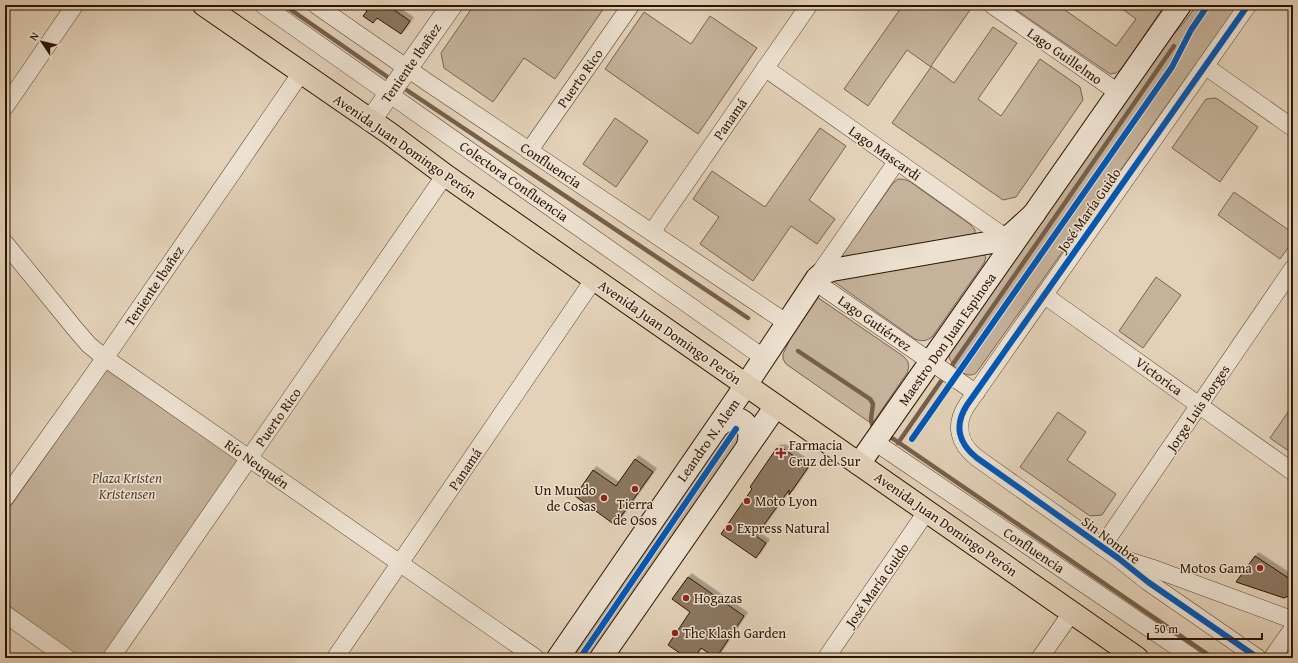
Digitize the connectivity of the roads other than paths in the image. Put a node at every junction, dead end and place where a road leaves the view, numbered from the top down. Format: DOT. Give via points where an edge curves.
graph roads {
  1 [pos="75,5"];
  2 [pos="204,5"];
  3 [pos="263,5"];
  4 [pos="316,5"];
  5 [pos="452,5"];
  6 [pos="631,5"];
  7 [pos="809,5"];
  8 [pos="992,5"];
  9 [pos="1180,5"];
  10 [pos="1248,5"];
  11 [pos="1205,66"];
  12 [pos="765,68"];
  13 [pos="407,69"];
  14 [pos="301,73"];
  15 [pos="1118,93"];
  16 [pos="390,94"];
  17 [pos="5,107"];
  18 [pos="370,121"];
  19 [pos="1293,128"];
  20 [pos="529,151"];
  21 [pos="897,161"];
  22 [pos="445,175"];
  23 [pos="1034,214"];
  24 [pos="652,232"];
  25 [pos="1006,238"];
  26 [pos="5,243"];
  27 [pos="1293,268"];
  28 [pos="594,279"];
  29 [pos="814,281"];
  30 [pos="1044,295"];
  31 [pos="787,323"];
  32 [pos="105,358"];
  33 [pos="764,358"];
  34 [pos="941,369"];
  35 [pos="746,385"];
  36 [pos="976,393"];
  37 [pos="1199,405"];
  38 [pos="776,406"];
  39 [pos="719,425"];
  40 [pos="959,433"];
  41 [pos="875,442"];
  42 [pos="748,445"];
  43 [pos="250,459"];
  44 [pos="859,464"];
  45 [pos="1293,472"];
  46 [pos="5,498"];
  47 [pos="927,511"];
  48 [pos="1102,547"];
  49 [pos="1118,558"];
  50 [pos="400,564"];
  51 [pos="1072,612"];
  52 [pos="5,614"];
  53 [pos="1293,620"];
  54 [pos="1293,628"];
  55 [pos="67,658"];
  56 [pos="111,658"];
  57 [pos="335,658"];
  58 [pos="536,658"];
  59 [pos="558,658"];
  60 [pos="601,658"];
  61 [pos="826,658"];
  62 [pos="1040,658"];
  63 [pos="1137,658"];
  64 [pos="1193,658"];
  65 [pos="1269,658"];
  1 -- 17 [label="street"];
  2 -- 14 [label="main road, Avenida Juan Domingo Perón"];
  3 -- 16 [label="street, Colectora Confluencia"];
  4 -- 13 [label="street, Confluencia"];
  5 -- 13 [label="street, Teniente Ibañez"];
  6 -- 20 [label="street, Puerto Rico"];
  7 -- 12 [label="street, Panamá"];
  8 -- 15 [label="street, Lago Guillelmo"];
  9 -- 15 [label="main road, Maestro Don Juan Espinosa"];
  10 -- 11 [label="street, José María Guido"];
  11 -- 19 [label="street"];
  11 -- 30 [label="street, José María Guido"];
  12 -- 21 [label="street, Lago Mascardi"];
  12 -- 24 [label="street, Panamá"];
  13 -- 16 [label="street, Teniente Ibañez"];
  13 -- 20 [label="street, Confluencia"];
  14 -- 18 [label="main road, Avenida Juan Domingo Perón"];
  14 -- 32 [label="street, Teniente Ibañez"];
  15 -- 23 [label="main road, Maestro Don Juan Espinosa"];
  16 -- 18 [label="street, Teniente Ibañez"];
  16 -- 33 [label="street, Colectora Confluencia"];
  18 -- 22 [label="main road, Avenida Juan Domingo Perón"];
  20 -- 24 [label="street, Confluencia"];
  21 -- 25 [label="street, Lago Mascardi"];
  21 -- 29 [label="street, Leandro N. Alem"];
  22 -- 28 [label="main road, Avenida Juan Domingo Perón"];
  22 -- 43 [label="street, Puerto Rico"];
  23 -- 25 [label="main road, Maestro Don Juan Espinosa"];
  23 -- 34 [label="main road, Maestro Don Juan Espinosa"];
  24 -- 31 [label="street, Confluencia"];
  25 -- 29 [label="main road, Maestro Don Juan Espinosa" via="990,243 832,270 823,273"];
  26 -- 32 [label="street, Río Neuquén" via="89,345"];
  27 -- 37 [label="street, Jorge Luis Borges"];
  28 -- 35 [label="main road, Avenida Juan Domingo Perón"];
  28 -- 50 [label="street, Panamá"];
  29 -- 31 [label="main road, Leandro N. Alem"];
  29 -- 34 [label="street, Lago Gutiérrez"];
  30 -- 36 [label="street, José María Guido"];
  30 -- 37 [label="street, Victorica"];
  31 -- 33 [label="main road, Leandro N. Alem"];
  32 -- 43 [label="street, Río Neuquén"];
  32 -- 46 [label="street, Teniente Ibañez"];
  33 -- 35 [label="main road, Leandro N. Alem"];
  34 -- 36 [label="street, Lago Gutiérrez"];
  34 -- 41 [label="main road, Maestro Don Juan Espinosa"];
  35 -- 38 [label="main road, Avenida Juan Domingo Perón"];
  35 -- 39 [label="main road, Leandro N. Alem"];
  36 -- 40 [label="street, José María Guido" via="961,416"];
  37 -- 45 [label="street, Victorica"];
  37 -- 48 [label="street, Jorge Luis Borges"];
  38 -- 42 [label="main road"];
  38 -- 44 [label="main road, Avenida Juan Domingo Perón"];
  39 -- 42 [label="main road" via="730,418 740,420 748,427 750,433"];
  39 -- 59 [label="main road, Leandro N. Alem"];
  40 -- 48 [label="street, Sin Nombre" via="972,454"];
  41 -- 44 [label="main road, Maestro Don Juan Espinosa"];
  41 -- 64 [label="street, Confluencia"];
  42 -- 60 [label="main road"];
  43 -- 50 [label="street, Río Neuquén"];
  43 -- 56 [label="street, Puerto Rico"];
  44 -- 47 [label="main road, Avenida Juan Domingo Perón"];
  47 -- 51 [label="main road, Avenida Juan Domingo Perón"];
  47 -- 61 [label="street, José María Guido"];
  48 -- 49 [label="street, Sin Nombre"];
  49 -- 53 [label="street, Sin Nombre"];
  49 -- 65 [label="street, Sin Nombre" via="1144,579"];
  50 -- 57 [label="street, Panamá"];
  50 -- 58 [label="street, Río Neuquén"];
  51 -- 62 [label="street"];
  51 -- 63 [label="main road, Avenida Juan Domingo Perón"];
  52 -- 55 [label="street"];
  54 -- 65 [label="street"];
}
